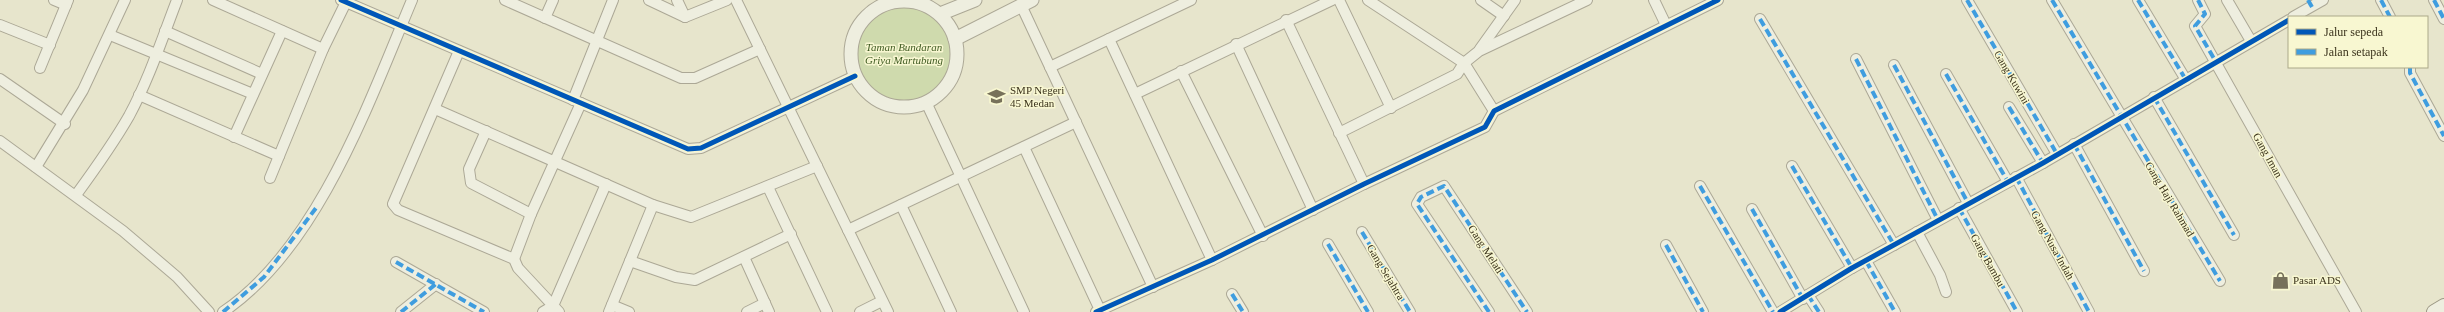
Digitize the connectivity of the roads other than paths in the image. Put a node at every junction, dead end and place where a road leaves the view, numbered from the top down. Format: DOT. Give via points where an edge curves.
graph roads {
  1 [pos="54,0"];
  2 [pos="125,0"];
  3 [pos="177,0"];
  4 [pos="213,0"];
  5 [pos="412,0"];
  6 [pos="505,0"];
  7 [pos="553,0"];
  8 [pos="613,0"];
  9 [pos="649,0"];
  10 [pos="677,0"];
  11 [pos="727,0"];
  12 [pos="736,0"];
  13 [pos="975,0"];
  14 [pos="1191,0"];
  15 [pos="1332,0"];
  16 [pos="1339,0"];
  17 [pos="1368,0"];
  18 [pos="1481,0"];
  19 [pos="1515,0"];
  20 [pos="1587,0"];
  21 [pos="1654,0"];
  22 [pos="1718,0"];
  23 [pos="1967,0"];
  24 [pos="2052,0"];
  25 [pos="2138,0"];
  26 [pos="2198,0"];
  27 [pos="2227,0"];
  28 [pos="2323,0"];
  29 [pos="2381,0"];
  30 [pos="2434,0"];
  31 [pos="344,1"];
  32 [pos="1026,2"];
  33 [pos="67,3"];
  34 [pos="879,3"];
  35 [pos="2310,3"];
  36 [pos="940,14"];
  37 [pos="1504,16"];
  38 [pos="2294,16"];
  39 [pos="2389,16"];
  40 [pos="686,17"];
  41 [pos="545,18"];
  42 [pos="1760,19"];
  43 [pos="2444,19"];
  44 [pos="1286,20"];
  45 [pos="2288,21"];
  46 [pos="0,25"];
  47 [pos="402,25"];
  48 [pos="1666,25"];
  49 [pos="165,31"];
  50 [pos="282,31"];
  51 [pos="110,35"];
  52 [pos="955,39"];
  53 [pos="1109,39"];
  54 [pos="597,41"];
  55 [pos="2251,41"];
  56 [pos="1236,44"];
  57 [pos="50,45"];
  58 [pos="323,49"];
  59 [pos="760,49"];
  60 [pos="459,51"];
  61 [pos="1479,51"];
  62 [pos="157,53"];
  63 [pos="1856,59"];
  64 [pos="2216,62"];
  65 [pos="1464,63"];
  66 [pos="1894,65"];
  67 [pos="1050,67"];
  68 [pos="40,68"];
  69 [pos="2410,68"];
  70 [pos="1181,71"];
  71 [pos="262,74"];
  72 [pos="1946,74"];
  73 [pos="855,76"];
  74 [pos="0,79"];
  75 [pos="2186,80"];
  76 [pos="253,94"];
  77 [pos="1135,94"];
  78 [pos="139,95"];
  79 [pos="2154,97"];
  80 [pos="577,102"];
  81 [pos="926,102"];
  82 [pos="2009,106"];
  83 [pos="788,107"];
  84 [pos="1391,108"];
  85 [pos="435,109"];
  86 [pos="1494,111"];
  87 [pos="2121,116"];
  88 [pos="1076,122"];
  89 [pos="65,124"];
  90 [pos="486,131"];
  91 [pos="1339,133"];
  92 [pos="2444,136"];
  93 [pos="234,137"];
  94 [pos="0,141"];
  95 [pos="2074,144"];
  96 [pos="1024,147"];
  97 [pos="2057,154"];
  98 [pos="279,156"];
  99 [pos="554,161"];
  100 [pos="2043,163"];
  101 [pos="817,166"];
  102 [pos="1792,166"];
  103 [pos="36,167"];
  104 [pos="961,177"];
  105 [pos="270,178"];
  106 [pos="2012,180"];
  107 [pos="606,184"];
  108 [pos="1364,184"];
  109 [pos="768,186"];
  110 [pos="1700,186"];
  111 [pos="76,195"];
  112 [pos="1968,203"];
  113 [pos="653,205"];
  114 [pos="901,205"];
  115 [pos="1959,208"];
  116 [pos="1752,209"];
  117 [pos="1313,210"];
  118 [pos="531,214"];
  119 [pos="1938,220"];
  120 [pos="848,230"];
  121 [pos="1362,232"];
  122 [pos="1917,232"];
  123 [pos="791,234"];
  124 [pos="2234,235"];
  125 [pos="1263,236"];
  126 [pos="1328,244"];
  127 [pos="1666,245"];
  128 [pos="1894,245"];
  129 [pos="744,257"];
  130 [pos="514,259"];
  131 [pos="1212,260"];
  132 [pos="630,261"];
  133 [pos="1866,261"];
  134 [pos="396,262"];
  135 [pos="1852,268"];
  136 [pos="2144,271"];
  137 [pos="2220,281"];
  138 [pos="436,284"];
  139 [pos="1153,287"];
  140 [pos="1946,292"];
  141 [pos="1232,294"];
  142 [pos="1805,297"];
  143 [pos="882,301"];
  144 [pos="2444,306"];
  145 [pos="610,308"];
  146 [pos="767,308"];
  147 [pos="556,309"];
  148 [pos="1098,311"];
  149 [pos="209,312"];
  150 [pos="223,312"];
  151 [pos="401,312"];
  152 [pos="484,312"];
  153 [pos="543,312"];
  154 [pos="629,312"];
  155 [pos="747,312"];
  156 [pos="827,312"];
  157 [pos="860,312"];
  158 [pos="888,312"];
  159 [pos="951,312"];
  160 [pos="1024,312"];
  161 [pos="1242,312"];
  162 [pos="1368,312"];
  163 [pos="1410,312"];
  164 [pos="1489,312"];
  165 [pos="1527,312"];
  166 [pos="1703,312"];
  167 [pos="1773,312"];
  168 [pos="1780,312"];
  169 [pos="1818,312"];
  170 [pos="1895,312"];
  171 [pos="2017,312"];
  172 [pos="2089,312"];
  173 [pos="2356,312"];
  174 [pos="2434,312"];
  1 -- 33 [label="street"];
  2 -- 51 [label="street"];
  3 -- 49 [label="street"];
  4 -- 50 [label="street"];
  5 -- 47 [label="street"];
  6 -- 41 [label="street"];
  7 -- 41 [label="street"];
  8 -- 54 [label="street"];
  9 -- 40 [label="street"];
  10 -- 40 [label="street"];
  11 -- 40 [label="street"];
  12 -- 59 [label="street"];
  13 -- 36 [label="street"];
  14 -- 53 [label="street"];
  15 -- 44 [label="street"];
  16 -- 84 [label="street"];
  17 -- 65 [label="street"];
  18 -- 37 [label="street"];
  19 -- 37 [label="street"];
  20 -- 61 [label="street"];
  21 -- 48 [label="street"];
  22 -- 48 [label="street"];
  23 -- 97 [label="street, Gang Kuwini"];
  24 -- 87 [label="street, Gang Haji Rahmad"];
  25 -- 75 [label="street"];
  26 -- 64 [label="street, Gang Iman" via="2205,14 2195,26"];
  27 -- 55 [label="street"];
  28 -- 35 [label="street"];
  29 -- 39 [label="street"];
  30 -- 43 [label="street"];
  31 -- 47 [label="street"];
  31 -- 58 [label="street"];
  32 -- 52 [label="street"];
  32 -- 67 [label="street"];
  33 -- 57 [label="street"];
  34 -- 36 [label="street" via="901,0 922,3"];
  34 -- 73 [label="street" via="864,18 854,36 850,56"];
  35 -- 38 [label="street"];
  36 -- 52 [label="street"];
  37 -- 61 [label="street"];
  41 -- 54 [label="street"];
  42 -- 128 [label="street"];
  44 -- 56 [label="street"];
  44 -- 91 [label="street"];
  45 -- 55 [label="street"];
  46 -- 57 [label="street"];
  47 -- 60 [label="street"];
  47 -- 150 [label="street" via="340,166 316,208 264,276"];
  48 -- 86 [label="street"];
  49 -- 62 [label="street"];
  49 -- 71 [label="street"];
  50 -- 58 [label="street"];
  50 -- 71 [label="street"];
  51 -- 62 [label="street"];
  51 -- 89 [label="street" via="95,70"];
  52 -- 81 [label="street" via="957,58 952,76 942,91"];
  53 -- 67 [label="street"];
  53 -- 77 [label="street"];
  54 -- 59 [label="street" via="689,80"];
  54 -- 80 [label="street"];
  55 -- 64 [label="street"];
  56 -- 70 [label="street"];
  56 -- 117 [label="street"];
  57 -- 68 [label="street"];
  58 -- 98 [label="street"];
  59 -- 83 [label="street"];
  60 -- 80 [label="street"];
  60 -- 85 [label="street"];
  61 -- 65 [label="street"];
  62 -- 76 [label="street"];
  62 -- 78 [label="street"];
  63 -- 119 [label="street"];
  64 -- 75 [label="street"];
  64 -- 173 [label="street, Gang Iman"];
  65 -- 84 [label="street" via="1457,74"];
  65 -- 86 [label="street"];
  66 -- 112 [label="street"];
  67 -- 88 [label="street"];
  69 -- 92 [label="street" via="2410,73"];
  70 -- 77 [label="street"];
  70 -- 125 [label="street"];
  71 -- 76 [label="street"];
  72 -- 106 [label="street, Gang Nusa Indah"];
  73 -- 81 [label="street" via="867,93 885,104 906,107"];
  73 -- 83 [label="street"];
  74 -- 89 [label="street"];
  75 -- 79 [label="street"];
  76 -- 93 [label="street"];
  77 -- 131 [label="street"];
  78 -- 93 [label="street"];
  78 -- 111 [label="street" via="118,135"];
  79 -- 87 [label="street"];
  79 -- 124 [label="street"];
  80 -- 83 [label="street" via="688,149 701,148"];
  80 -- 99 [label="street"];
  81 -- 104 [label="street"];
  82 -- 100 [label="street"];
  83 -- 101 [label="street"];
  84 -- 91 [label="street"];
  85 -- 90 [label="street"];
  85 -- 130 [label="street" via="393,204 398,210"];
  86 -- 108 [label="street" via="1485,127"];
  87 -- 95 [label="street"];
  87 -- 137 [label="street, Gang Haji Rahmad"];
  88 -- 96 [label="street"];
  88 -- 139 [label="street"];
  89 -- 103 [label="street"];
  90 -- 99 [label="street"];
  90 -- 118 [label="street" via="469,169 471,183"];
  91 -- 108 [label="street"];
  93 -- 98 [label="street"];
  94 -- 103 [label="street"];
  95 -- 97 [label="street"];
  95 -- 136 [label="street"];
  96 -- 104 [label="street"];
  96 -- 148 [label="street"];
  97 -- 100 [label="street"];
  98 -- 105 [label="street"];
  99 -- 107 [label="street"];
  99 -- 118 [label="street"];
  100 -- 106 [label="street"];
  101 -- 109 [label="street"];
  101 -- 120 [label="street"];
  102 -- 135 [label="street"];
  103 -- 111 [label="street"];
  104 -- 114 [label="street"];
  104 -- 160 [label="street"];
  106 -- 112 [label="street"];
  106 -- 172 [label="street, Gang Nusa Indah"];
  107 -- 113 [label="street"];
  107 -- 147 [label="street"];
  108 -- 117 [label="street"];
  109 -- 113 [label="street" via="691,217"];
  109 -- 123 [label="street"];
  110 -- 167 [label="street"];
  111 -- 149 [label="street" via="177,277"];
  112 -- 115 [label="street"];
  113 -- 132 [label="street"];
  114 -- 120 [label="street"];
  114 -- 159 [label="street"];
  115 -- 119 [label="street"];
  115 -- 171 [label="street, Gang Bambu"];
  116 -- 142 [label="street"];
  117 -- 125 [label="street"];
  118 -- 130 [label="street"];
  119 -- 122 [label="street"];
  120 -- 143 [label="street"];
  121 -- 163 [label="street, Gang Sejahtra"];
  122 -- 128 [label="street"];
  122 -- 140 [label="street"];
  123 -- 129 [label="street"];
  123 -- 156 [label="street"];
  125 -- 131 [label="street"];
  126 -- 162 [label="street"];
  127 -- 166 [label="street"];
  128 -- 133 [label="street"];
  129 -- 132 [label="street" via="695,280 676,277"];
  129 -- 146 [label="street"];
  130 -- 147 [label="street" via="518,268"];
  131 -- 139 [label="street"];
  132 -- 145 [label="street"];
  133 -- 135 [label="street"];
  133 -- 170 [label="street"];
  134 -- 138 [label="street"];
  135 -- 142 [label="street"];
  138 -- 151 [label="street"];
  138 -- 152 [label="street"];
  139 -- 148 [label="street"];
  141 -- 161 [label="street"];
  142 -- 168 [label="street"];
  142 -- 169 [label="street"];
  143 -- 157 [label="street"];
  143 -- 158 [label="street"];
  144 -- 174 [label="main road"];
  145 -- 154 [label="street"];
  146 -- 155 [label="street"];
  147 -- 153 [label="street"];
  164 -- 165 [label="street, Gang Melati" via="1417,204 1421,197 1445,186"];
}
